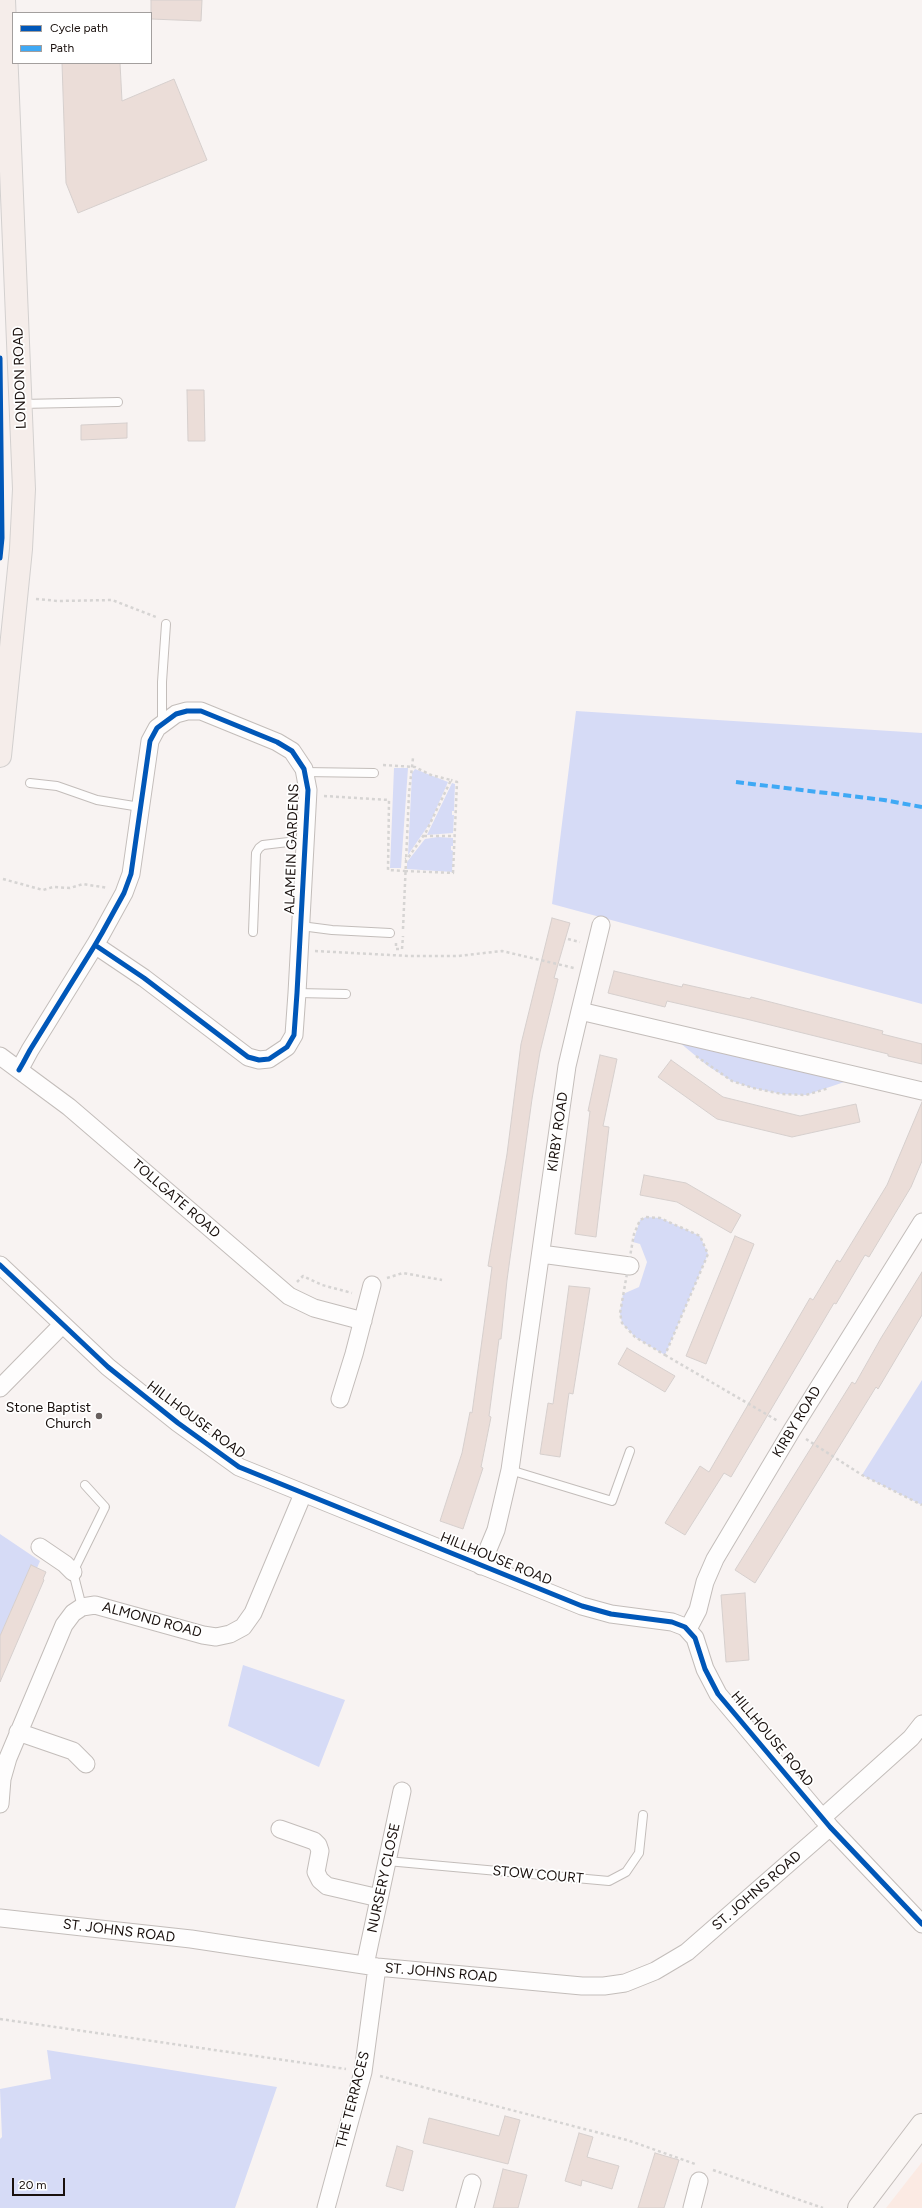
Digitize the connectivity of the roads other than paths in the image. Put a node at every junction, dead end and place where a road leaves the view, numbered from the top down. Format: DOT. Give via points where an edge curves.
graph roads {
  1 [pos="4,0"];
  2 [pos="118,402"];
  3 [pos="21,404"];
  4 [pos="166,624"];
  5 [pos="162,722"];
  6 [pos="0,756"];
  7 [pos="304,772"];
  8 [pos="374,773"];
  9 [pos="30,783"];
  10 [pos="140,807"];
  11 [pos="305,840"];
  12 [pos="306,926"];
  13 [pos="601,927"];
  14 [pos="253,932"];
  15 [pos="390,933"];
  16 [pos="95,945"];
  17 [pos="297,993"];
  18 [pos="346,994"];
  19 [pos="580,1011"];
  20 [pos="0,1056"];
  21 [pos="19,1070"];
  22 [pos="922,1091"];
  23 [pos="922,1222"];
  24 [pos="541,1254"];
  25 [pos="0,1265"];
  26 [pos="630,1266"];
  27 [pos="378,1283"];
  28 [pos="363,1321"];
  29 [pos="62,1325"];
  30 [pos="0,1388"];
  31 [pos="340,1399"];
  32 [pos="630,1451"];
  33 [pos="510,1470"];
  34 [pos="85,1485"];
  35 [pos="303,1494"];
  36 [pos="40,1547"];
  37 [pos="481,1566"];
  38 [pos="73,1572"];
  39 [pos="82,1606"];
  40 [pos="688,1629"];
  41 [pos="922,1724"];
  42 [pos="18,1732"];
  43 [pos="86,1764"];
  44 [pos="1,1779"];
  45 [pos="402,1791"];
  46 [pos="0,1804"];
  47 [pos="643,1815"];
  48 [pos="826,1823"];
  49 [pos="280,1829"];
  50 [pos="387,1861"];
  51 [pos="379,1898"];
  52 [pos="0,1918"];
  53 [pos="922,1924"];
  54 [pos="371,1966"];
  55 [pos="920,2134"];
  56 [pos="705,2175"];
  57 [pos="472,2183"];
  58 [pos="326,2208"];
  59 [pos="465,2208"];
  60 [pos="692,2208"];
  61 [pos="859,2208"];
  1 -- 3 [label="main road, LONDON ROAD"];
  2 -- 3 [label="lane"];
  3 -- 6 [label="main road, LONDON ROAD" via="24,489 21,549"];
  4 -- 5 [label="lane"];
  5 -- 7 [label="street, ALAMEIN GARDENS" via="183,712 198,710 208,713 288,748 297,757"];
  5 -- 10 [label="street" via="150,741"];
  7 -- 8 [label="lane"];
  7 -- 11 [label="street, ALAMEIN GARDENS" via="308,790"];
  9 -- 10 [label="lane" via="57,786 97,800"];
  10 -- 16 [label="street" via="131,874 124,893"];
  11 -- 12 [label="street, ALAMEIN GARDENS"];
  11 -- 14 [label="lane" via="263,845 256,853"];
  12 -- 15 [label="lane"];
  12 -- 17 [label="street, ALAMEIN GARDENS"];
  13 -- 19 [label="street, KIRBY ROAD"];
  16 -- 17 [label="street, ALAMEIN GARDENS" via="144,978 232,1047 253,1060 274,1057 292,1040"];
  16 -- 21 [label="street"];
  17 -- 18 [label="lane"];
  19 -- 22 [label="street"];
  19 -- 24 [label="street, KIRBY ROAD" via="567,1066"];
  20 -- 21 [label="street, TOLLGATE ROAD"];
  21 -- 28 [label="street, TOLLGATE ROAD" via="92,1127 289,1296 314,1308"];
  23 -- 40 [label="street, KIRBY ROAD" via="792,1430 716,1559 705,1582 698,1610"];
  24 -- 26 [label="street"];
  24 -- 33 [label="street, KIRBY ROAD"];
  25 -- 29 [label="street, HILLHOUSE ROAD"];
  27 -- 28 [label="street"];
  28 -- 31 [label="street"];
  29 -- 30 [label="street"];
  29 -- 35 [label="street, HILLHOUSE ROAD" via="108,1367 220,1455 248,1472"];
  32 -- 33 [label="lane" via="612,1501"];
  33 -- 37 [label="street, KIRBY ROAD" via="496,1530"];
  34 -- 38 [label="lane" via="105,1507"];
  35 -- 37 [label="street, HILLHOUSE ROAD"];
  35 -- 39 [label="street, ALMOND ROAD" via="253,1613 243,1627 230,1634 216,1637 203,1635 108,1607 95,1604"];
  36 -- 38 [label="street"];
  37 -- 40 [label="street, HILLHOUSE ROAD" via="595,1610 675,1622"];
  38 -- 39 [label="lane"];
  39 -- 42 [label="street, ALMOND ROAD" via="64,1625"];
  40 -- 48 [label="street, HILLHOUSE ROAD" via="695,1638 705,1670 718,1694"];
  41 -- 48 [label="street, ST. JOHNS ROAD"];
  42 -- 43 [label="street" via="73,1751"];
  42 -- 44 [label="street, ALMOND ROAD"];
  44 -- 46 [label="street, ALMOND ROAD"];
  45 -- 50 [label="street, NURSERY CLOSE"];
  47 -- 50 [label="lane, STOW COURT" via="639,1853 626,1872 608,1881"];
  48 -- 53 [label="street, HILLHOUSE ROAD"];
  48 -- 54 [label="street, ST. JOHNS ROAD" via="687,1952 656,1971 625,1983 582,1986"];
  49 -- 51 [label="street" via="314,1841 318,1845 320,1851 316,1872 327,1886"];
  50 -- 51 [label="street, NURSERY CLOSE"];
  51 -- 54 [label="street, NURSERY CLOSE"];
  52 -- 54 [label="street, ST. JOHNS ROAD" via="191,1939"];
  54 -- 58 [label="street, THE TERRACES" via="363,2072"];
  55 -- 61 [label="main road"];
  56 -- 60 [label="street"];
  57 -- 59 [label="street"];
}
